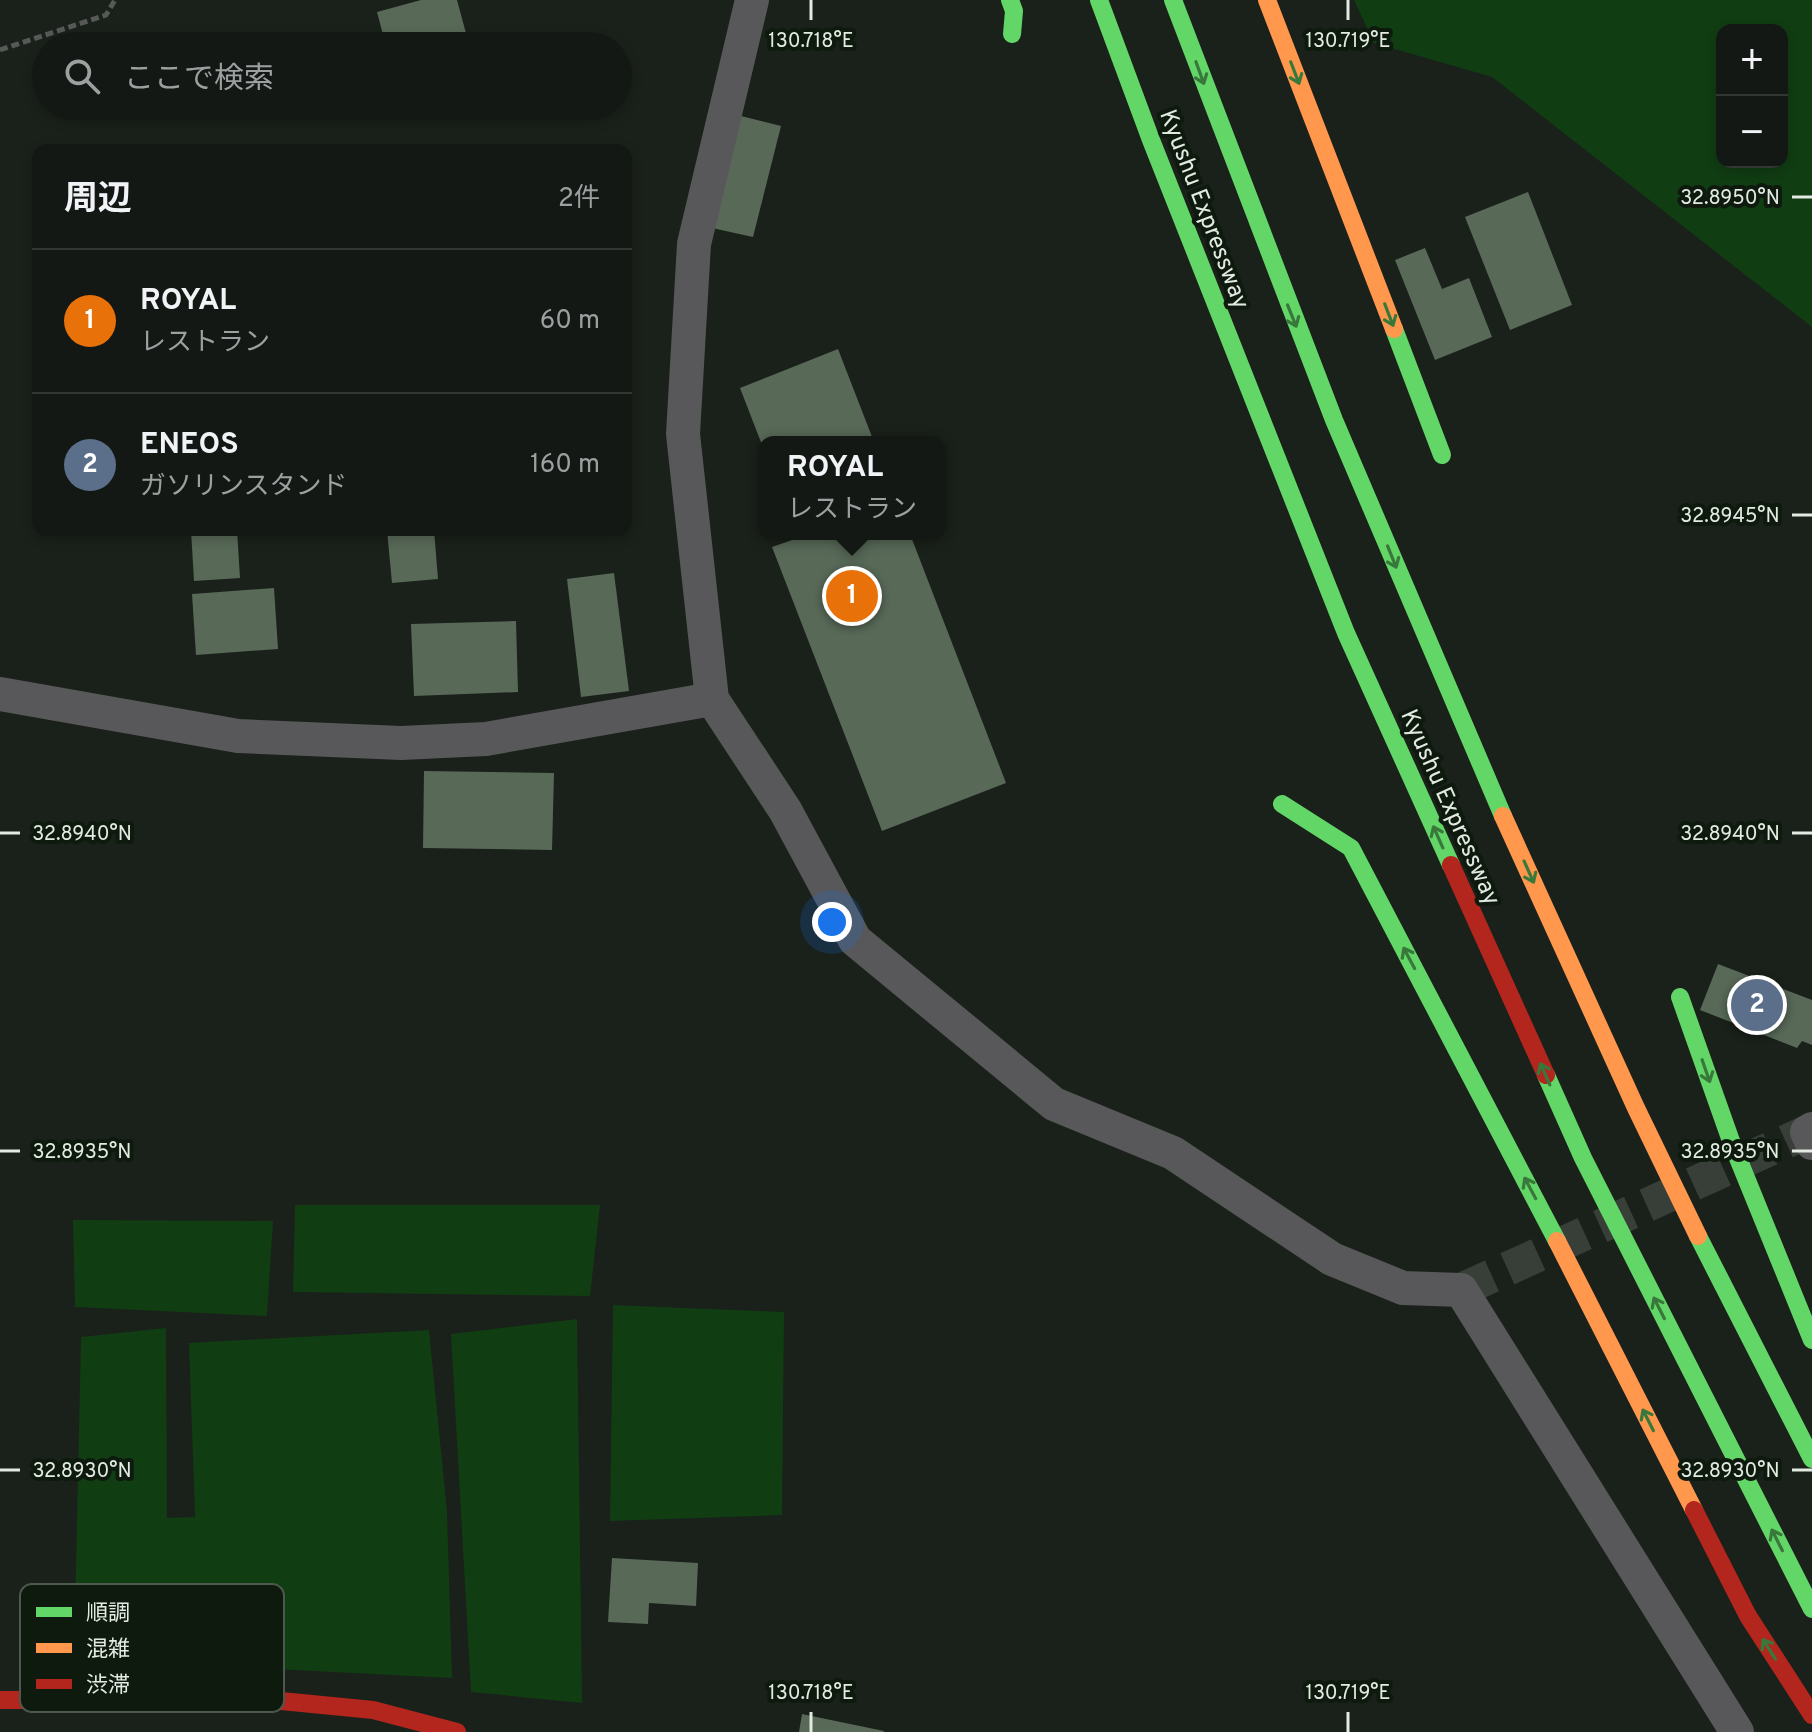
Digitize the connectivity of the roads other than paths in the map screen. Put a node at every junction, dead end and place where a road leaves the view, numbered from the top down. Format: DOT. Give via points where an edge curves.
graph roads {
  1 [pos="752,0"];
  2 [pos="1010,0"];
  3 [pos="1099,0"];
  4 [pos="1173,0"];
  5 [pos="1267,0"];
  6 [pos="1012,34"];
  7 [pos="1442,455"];
  8 [pos="0,694"];
  9 [pos="712,699"];
  10 [pos="1282,804"];
  11 [pos="1680,997"];
  12 [pos="1812,1129"];
  13 [pos="1812,1143"];
  14 [pos="1812,1340"];
  15 [pos="1812,1459"];
  16 [pos="1812,1609"];
  17 [pos="284,1701"];
  18 [pos="1812,1715"];
  19 [pos="457,1732"];
  20 [pos="1737,1732"];
  1 -- 9 [label="street" via="694,244 683,434"];
  2 -- 6 [label="main road"];
  16 -- 3 [label="main road, Kyushu Expressway, one-way" via="1583,1158 1346,633"];
  4 -- 15 [label="main road, Kyushu Expressway, one-way" via="1294,321 1453,705 1637,1111"];
  5 -- 7 [label="main road, one-way"];
  8 -- 9 [label="street" via="238,736 401,743 486,739"];
  9 -- 20 [label="street" via="785,810 855,940 1054,1104 1173,1153 1332,1259 1403,1288 1461,1290"];
  18 -- 10 [label="main road, one-way" via="1748,1616 1351,848"];
  11 -- 14 [label="main road, one-way" via="1731,1141"];
  12 -- 13 [label="street" via="1807,1132"];
  17 -- 19 [label="main road" via="373,1710"];
}
